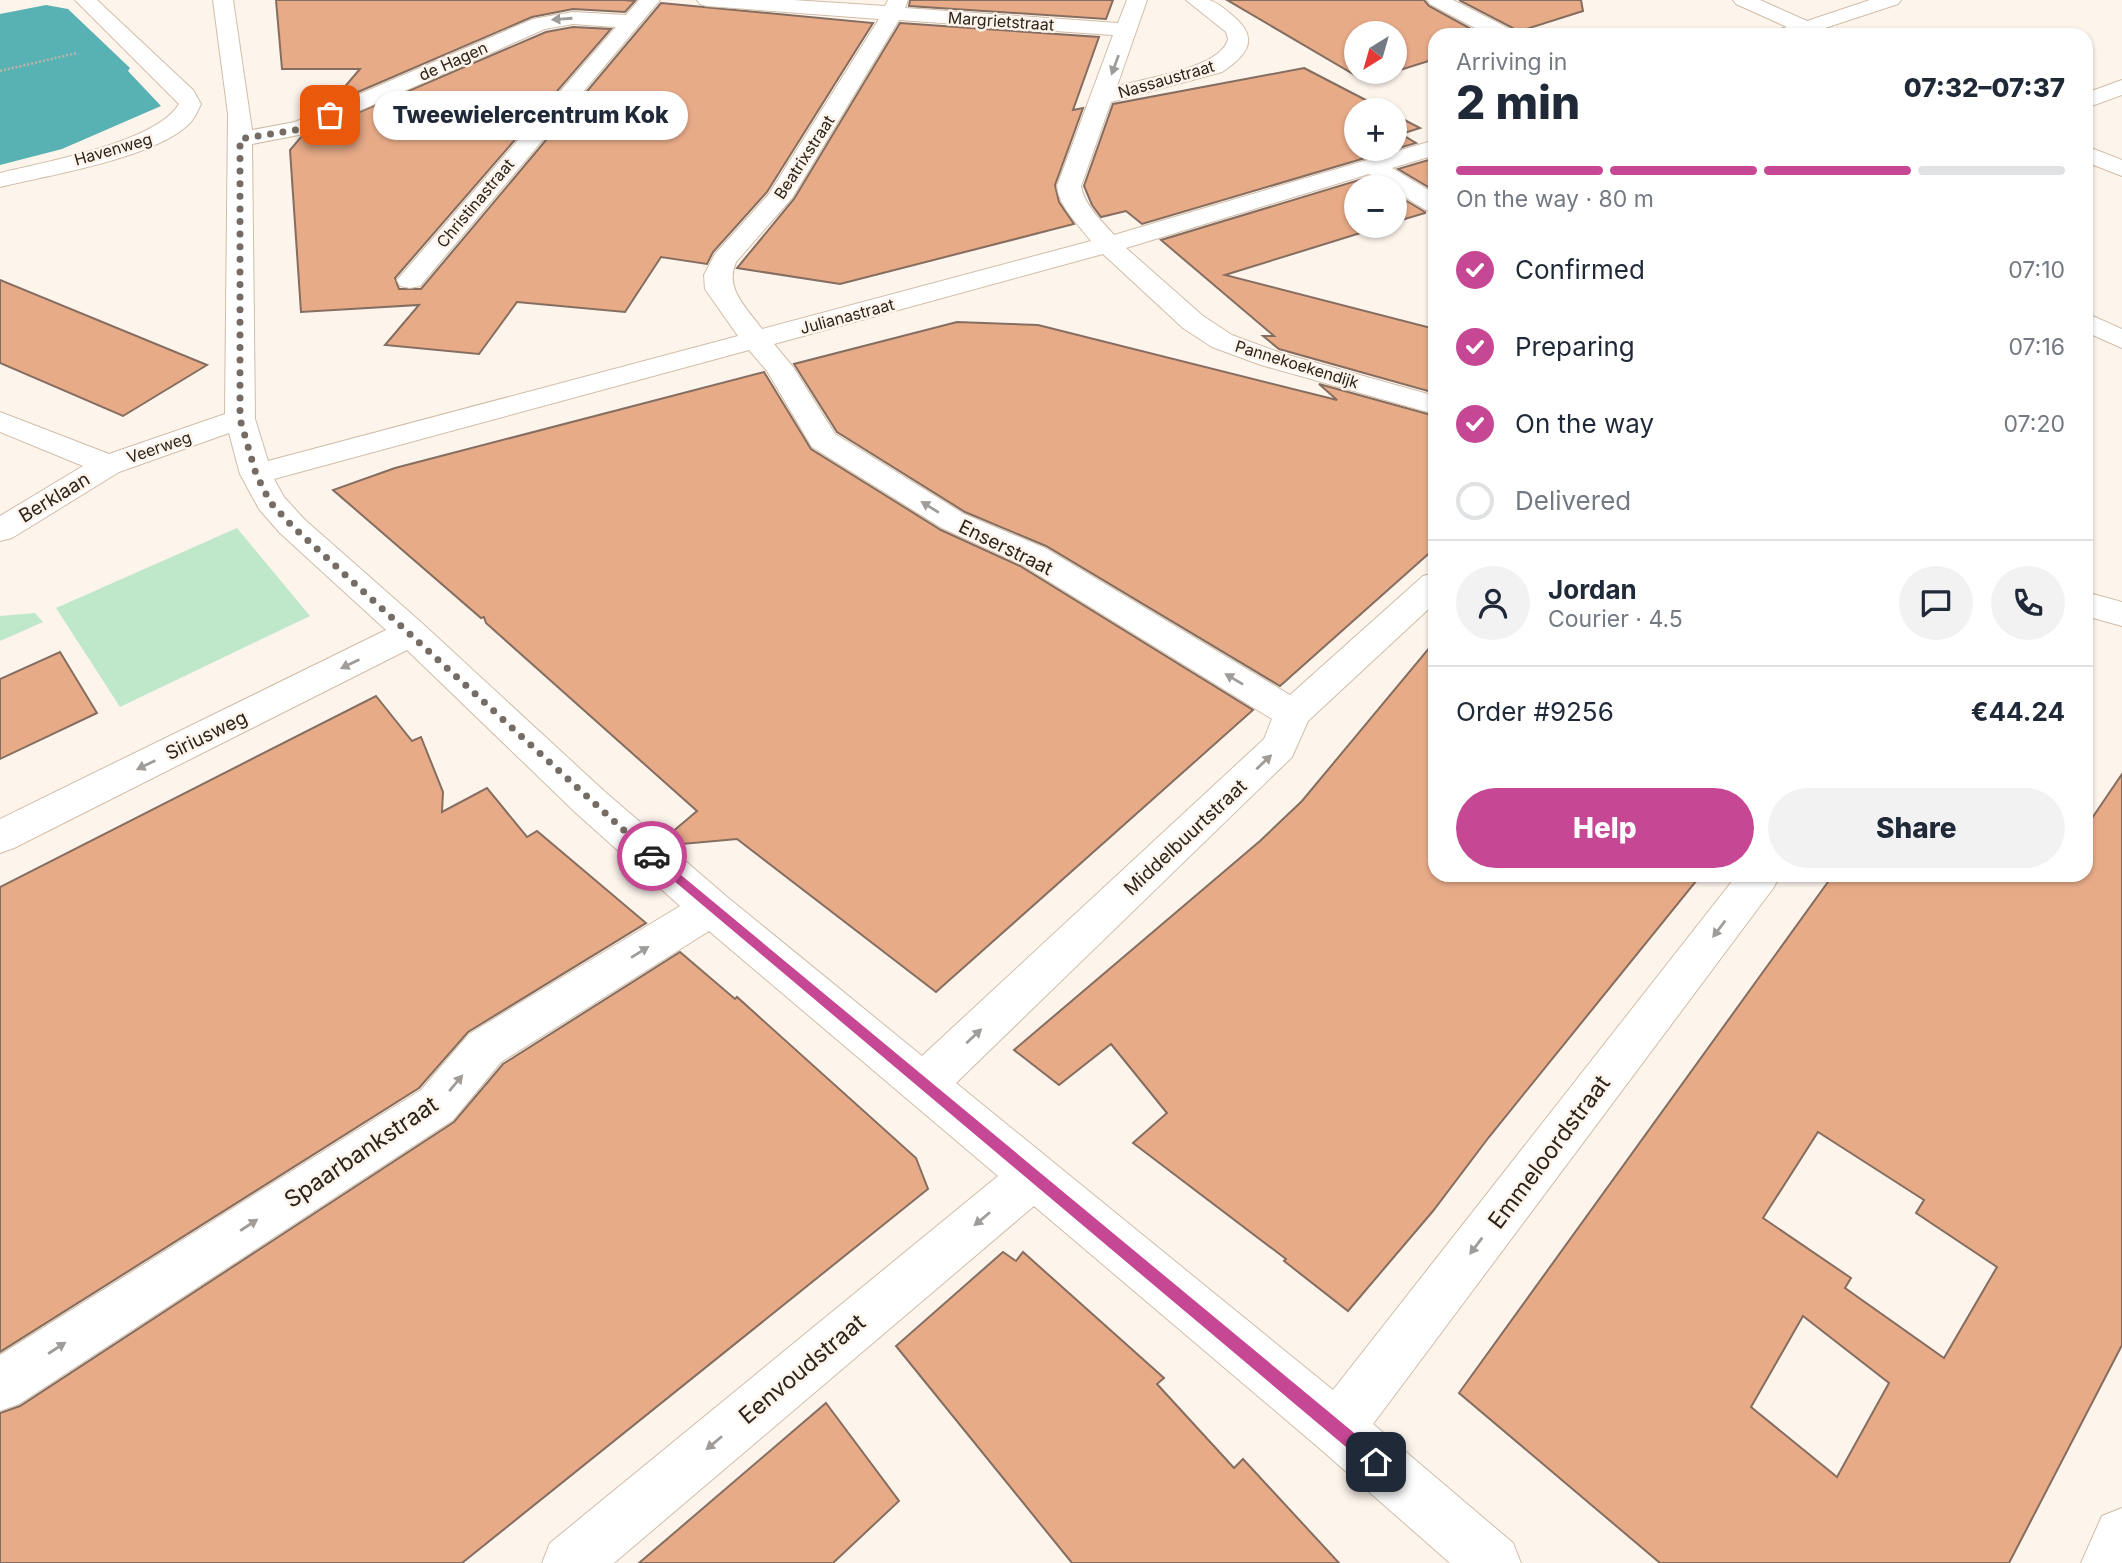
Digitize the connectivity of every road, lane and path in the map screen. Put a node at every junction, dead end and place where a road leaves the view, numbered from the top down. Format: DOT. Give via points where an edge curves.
graph roads {
  1 [pos="85,0"];
  2 [pos="223,0"];
  3 [pos="650,0"];
  4 [pos="707,0"];
  5 [pos="1137,0"];
  6 [pos="1196,0"];
  7 [pos="1437,0"];
  8 [pos="1743,0"];
  9 [pos="1891,0"];
  10 [pos="895,6"];
  11 [pos="630,21"];
  12 [pos="1491,28"];
  13 [pos="1808,28"];
  14 [pos="1822,28"];
  15 [pos="1127,30"];
  16 [pos="79,52"];
  17 [pos="0,71"];
  18 [pos="2122,87"];
  19 [pos="1103,97"];
  20 [pos="2093,98"];
  21 [pos="240,139"];
  22 [pos="1428,149"];
  23 [pos="2093,156"];
  24 [pos="1374,167"];
  25 [pos="2122,169"];
  26 [pos="0,180"];
  27 [pos="1428,201"];
  28 [pos="1108,245"];
  29 [pos="410,280"];
  30 [pos="756,341"];
  31 [pos="1428,403"];
  32 [pos="240,419"];
  33 [pos="0,421"];
  34 [pos="108,465"];
  35 [pos="256,474"];
  36 [pos="0,530"];
  37 [pos="1428,590"];
  38 [pos="2093,606"];
  39 [pos="2122,614"];
  40 [pos="411,633"];
  41 [pos="1293,714"];
  42 [pos="0,837"];
  43 [pos="1755,882"];
  44 [pos="711,908"];
  45 [pos="925,1083"];
  46 [pos="1035,1175"];
  47 [pos="0,1385"];
  48 [pos="1337,1428"];
  49 [pos="2122,1536"];
  50 [pos="570,1563"];
  51 [pos="1493,1563"];
  52 [pos="2109,1563"];
  1 -- 26 [label="street, Havenweg" via="185,95 190,104 188,114 146,141"];
  2 -- 21 [label="street"];
  3 -- 11 [label="street, Christinastraat"];
  4 -- 10 [label="street, Margrietstraat"];
  5 -- 15 [label="street, Nassaustraat"];
  6 -- 19 [label="street, Nassaustraat" via="1233,25 1239,35 1238,49 1230,58 1214,67"];
  7 -- 12 [label="street"];
  8 -- 13 [label="street"];
  9 -- 14 [label="street"];
  10 -- 15 [label="street, Margrietstraat"];
  10 -- 30 [label="street, Beatrixstraat" via="779,198 724,260 717,275 719,289"];
  11 -- 21 [label="street, de Hagen, one-way" via="573,18 540,23 301,128"];
  11 -- 29 [label="street, Christinastraat"];
  15 -- 19 [label="street, Nassaustraat, one-way"];
  16 -- 17 [label="path"];
  18 -- 20 [label="street"];
  19 -- 28 [label="street, Nassaustraat" via="1069,186 1078,208"];
  21 -- 32 [label="street"];
  22 -- 24 [label="street, Julianastraat"];
  23 -- 25 [label="street"];
  24 -- 27 [label="street"];
  24 -- 28 [label="street, Julianastraat"];
  28 -- 30 [label="street, Julianastraat"];
  28 -- 31 [label="street, Pannekoekendijk" via="1194,322 1222,341"];
  30 -- 35 [label="street, Julianastraat"];
  41 -- 30 [label="street, Enserstraat, one-way" via="1033,556 953,521 823,440 779,367"];
  32 -- 34 [label="street, Veerweg"];
  32 -- 35 [label="street"];
  33 -- 34 [label="street, Veerweg"];
  34 -- 36 [label="street, Berklaan"];
  35 -- 40 [label="street" via="270,502 292,526"];
  37 -- 41 [label="street, Middelbuurtstraat"];
  38 -- 39 [label="street"];
  40 -- 42 [label="street, Siriusweg, one-way"];
  40 -- 44 [label="street" via="590,802"];
  45 -- 41 [label="street, Middelbuurtstraat, one-way" via="1279,747"];
  43 -- 48 [label="street, Emmeloordstraat, one-way"];
  44 -- 45 [label="street"];
  47 -- 44 [label="street, Spaarbankstraat, one-way" via="437,1105 485,1048"];
  45 -- 46 [label="street"];
  46 -- 48 [label="street"];
  46 -- 50 [label="street, Eenvoudstraat, one-way"];
  48 -- 51 [label="street"];
  49 -- 52 [label="street"];
}
